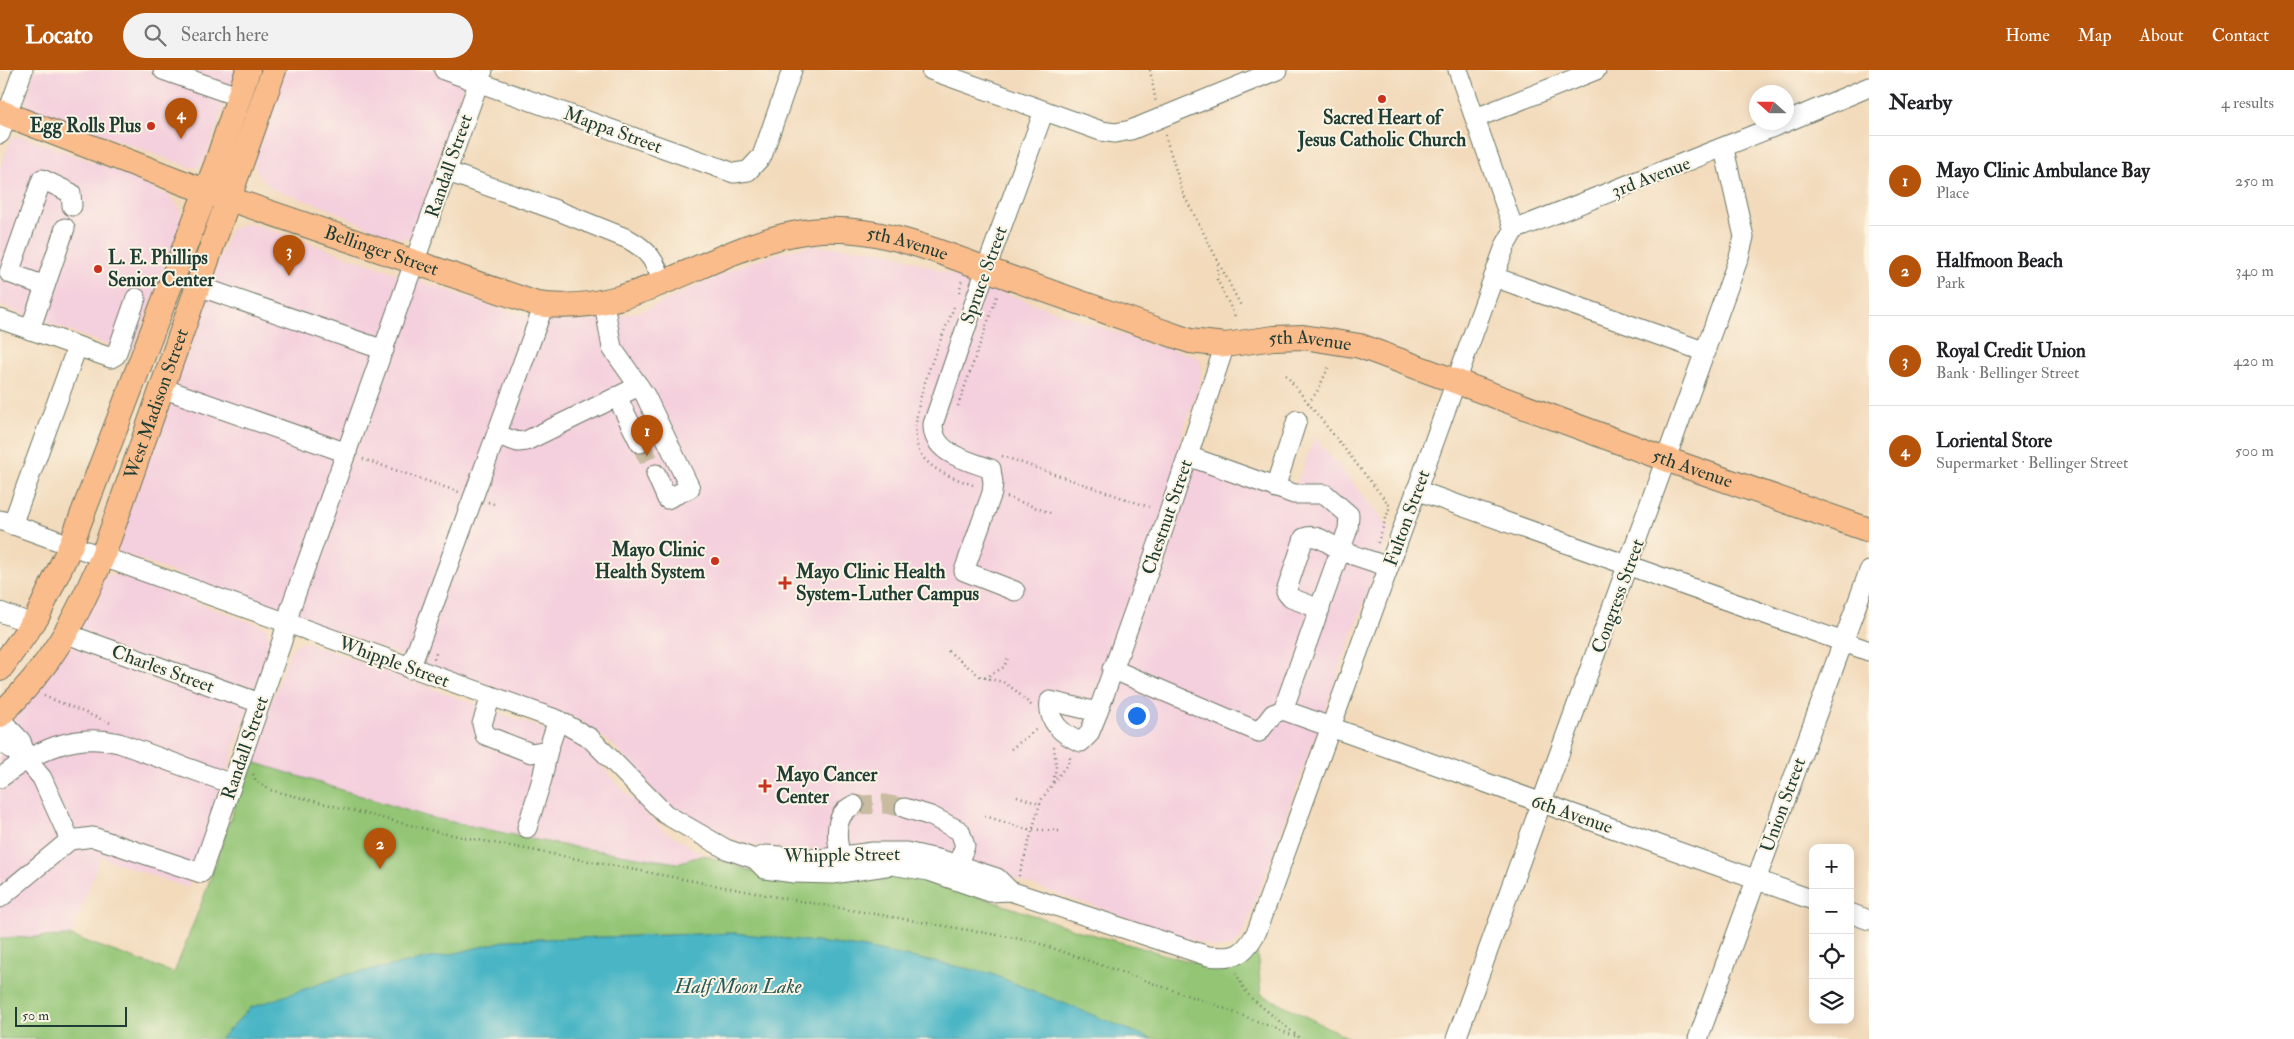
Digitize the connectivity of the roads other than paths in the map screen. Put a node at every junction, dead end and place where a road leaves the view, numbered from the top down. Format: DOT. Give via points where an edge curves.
graph roads {
  1 [pos="23,70"];
  2 [pos="163,70"];
  3 [pos="248,70"];
  4 [pos="274,70"];
  5 [pos="444,70"];
  6 [pos="792,70"];
  7 [pos="931,70"];
  8 [pos="1278,70"];
  9 [pos="1458,70"];
  10 [pos="1596,70"];
  11 [pos="481,76"];
  12 [pos="1869,87"];
  13 [pos="240,97"];
  14 [pos="1044,111"];
  15 [pos="1476,118"];
  16 [pos="1794,119"];
  17 [pos="2,120"];
  18 [pos="1768,130"];
  19 [pos="1724,149"];
  20 [pos="448,172"];
  21 [pos="204,190"];
  22 [pos="229,198"];
  23 [pos="72,206"];
  24 [pos="65,228"];
  25 [pos="1514,230"];
  26 [pos="739,250"];
  27 [pos="416,262"];
  28 [pos="986,269"];
  29 [pos="1494,277"];
  30 [pos="664,284"];
  31 [pos="46,286"];
  32 [pos="198,286"];
  33 [pos="136,298"];
  34 [pos="604,303"];
  35 [pos="544,305"];
  36 [pos="0,319"];
  37 [pos="30,330"];
  38 [pos="1225,345"];
  39 [pos="78,347"];
  40 [pos="384,350"];
  41 [pos="1706,352"];
  42 [pos="1457,382"];
  43 [pos="640,386"];
  44 [pos="162,388"];
  45 [pos="618,397"];
  46 [pos="1297,420"];
  47 [pos="497,434"];
  48 [pos="640,443"];
  49 [pos="347,454"];
  50 [pos="1188,456"];
  51 [pos="1668,460"];
  52 [pos="656,474"];
  53 [pos="1275,488"];
  54 [pos="1416,490"];
  55 [pos="6,523"];
  56 [pos="1869,530"];
  57 [pos="70,547"];
  58 [pos="1341,550"];
  59 [pos="102,558"];
  60 [pos="1389,567"];
  61 [pos="1628,567"];
  62 [pos="1869,571"];
  63 [pos="1015,591"];
  64 [pos="1320,609"];
  65 [pos="0,612"];
  66 [pos="286,623"];
  67 [pos="33,624"];
  68 [pos="67,634"];
  69 [pos="1843,641"];
  70 [pos="1869,651"];
  71 [pos="0,669"];
  72 [pos="410,669"];
  73 [pos="1112,669"];
  74 [pos="491,696"];
  75 [pos="260,703"];
  76 [pos="1283,710"];
  77 [pos="1098,712"];
  78 [pos="0,714"];
  79 [pos="0,719"];
  80 [pos="558,720"];
  81 [pos="1332,727"];
  82 [pos="0,741"];
  83 [pos="548,750"];
  84 [pos="27,760"];
  85 [pos="0,778"];
  86 [pos="232,784"];
  87 [pos="1542,803"];
  88 [pos="854,805"];
  89 [pos="905,808"];
  90 [pos="527,828"];
  91 [pos="70,840"];
  92 [pos="844,864"];
  93 [pos="955,872"];
  94 [pos="1756,879"];
  95 [pos="0,898"];
  96 [pos="1809,899"];
  97 [pos="1854,914"];
  98 [pos="1869,920"];
  99 [pos="1233,962"];
  100 [pos="1456,1039"];
  101 [pos="1698,1039"];
  1 -- 17 [label="street"];
  2 -- 13 [label="street"];
  3 -- 13 [label="main road, West Madison Street"];
  4 -- 22 [label="main road, West Madison Street"];
  5 -- 11 [label="street, Mappa Street"];
  6 -- 11 [label="street, Mappa Street" via="762,156 748,171 734,173"];
  7 -- 14 [label="street"];
  8 -- 14 [label="street" via="1131,130 1115,133"];
  9 -- 15 [label="street"];
  10 -- 15 [label="street"];
  11 -- 20 [label="street, Randall Street"];
  12 -- 16 [label="street, 3rd Avenue"];
  13 -- 21 [label="main road, West Madison Street"];
  14 -- 28 [label="street, Spruce Street"];
  15 -- 25 [label="street"];
  17 -- 21 [label="main road, Bellinger Street"];
  18 -- 19 [label="street, 3rd Avenue"];
  19 -- 25 [label="street, 3rd Avenue"];
  19 -- 41 [label="street, Congress Street" via="1744,237"];
  20 -- 27 [label="street, Randall Street"];
  20 -- 30 [label="street" via="628,239 655,261"];
  21 -- 22 [label="main road, Bellinger Street"];
  21 -- 57 [label="main road, West Madison Street"];
  22 -- 27 [label="main road, Bellinger Street"];
  22 -- 32 [label="main road, West Madison Street"];
  23 -- 31 [label="street" via="72,193 42,180 9,272"];
  24 -- 31 [label="street"];
  25 -- 29 [label="street, Fulton Street"];
  26 -- 28 [label="main road, 5th Avenue" via="812,231 868,232"];
  26 -- 30 [label="main road, Bellinger Street"];
  27 -- 35 [label="main road, Bellinger Street"];
  27 -- 40 [label="street, Randall Street"];
  28 -- 38 [label="main road, 5th Avenue" via="1190,341"];
  28 -- 63 [label="street, Spruce Street" via="934,418 933,430 936,442 948,452 995,462 992,492 964,571"];
  29 -- 41 [label="street"];
  29 -- 42 [label="street, Fulton Street"];
  30 -- 34 [label="main road, Bellinger Street"];
  31 -- 37 [label="street"];
  32 -- 40 [label="street"];
  32 -- 44 [label="main road, West Madison Street"];
  33 -- 39 [label="street" via="116,355 111,358"];
  34 -- 35 [label="main road, Bellinger Street"];
  34 -- 43 [label="street" via="612,348"];
  35 -- 47 [label="street"];
  36 -- 37 [label="street"];
  37 -- 39 [label="street"];
  38 -- 42 [label="main road, 5th Avenue" via="1274,338 1321,338 1360,346"];
  38 -- 50 [label="street, Chestnut Street"];
  39 -- 55 [label="street"];
  40 -- 49 [label="street, Randall Street"];
  41 -- 51 [label="street, Congress Street"];
  42 -- 51 [label="main road, 5th Avenue"];
  42 -- 54 [label="street, Fulton Street"];
  43 -- 45 [label="street"];
  43 -- 52 [label="street" via="690,488 667,499"];
  44 -- 49 [label="street"];
  44 -- 59 [label="main road, West Madison Street"];
  45 -- 47 [label="street" via="526,441 518,442"];
  45 -- 48 [label="street"];
  46 -- 53 [label="street"];
  47 -- 72 [label="street"];
  49 -- 66 [label="street, Randall Street"];
  50 -- 53 [label="street"];
  50 -- 73 [label="street, Chestnut Street"];
  51 -- 56 [label="main road, 5th Avenue"];
  51 -- 61 [label="street, Congress Street"];
  53 -- 58 [label="street" via="1294,494 1330,496 1350,519"];
  54 -- 60 [label="street, Fulton Street"];
  54 -- 61 [label="street"];
  55 -- 57 [label="street, Whipple Street"];
  57 -- 59 [label="street, Whipple Street"];
  57 -- 67 [label="main road, West Madison Street"];
  58 -- 60 [label="street"];
  58 -- 64 [label="street"];
  58 -- 64 [label="street" via="1310,536 1302,541 1286,592 1291,598"];
  59 -- 66 [label="street, Whipple Street"];
  59 -- 68 [label="main road, West Madison Street"];
  60 -- 81 [label="street, Fulton Street"];
  61 -- 69 [label="street"];
  61 -- 87 [label="street, Congress Street"];
  62 -- 69 [label="street, Union Street"];
  64 -- 76 [label="street"];
  65 -- 67 [label="street"];
  66 -- 72 [label="street, Whipple Street"];
  66 -- 75 [label="street, Randall Street"];
  67 -- 71 [label="main road, West Madison Street"];
  68 -- 75 [label="street, Charles Street"];
  68 -- 78 [label="main road, West Madison Street" via="30,685"];
  69 -- 70 [label="street"];
  69 -- 94 [label="street, Union Street"];
  72 -- 74 [label="street, Whipple Street"];
  73 -- 76 [label="street" via="1259,732 1273,714"];
  73 -- 77 [label="street, Chestnut Street"];
  74 -- 80 [label="street, Whipple Street"];
  74 -- 83 [label="street" via="482,724 485,735 530,753"];
  75 -- 86 [label="street, Randall Street"];
  76 -- 81 [label="street, 6th Avenue"];
  77 -- 77 [label="street, Chestnut Street" via="1050,701 1053,722 1080,742"];
  79 -- 84 [label="street" via="21,741"];
  80 -- 83 [label="street"];
  80 -- 92 [label="street, Whipple Street" via="590,738 665,814 702,837 755,859 766,855"];
  81 -- 87 [label="street, 6th Avenue"];
  81 -- 99 [label="street, Fulton Street" via="1257,931 1250,945"];
  82 -- 84 [label="street"];
  83 -- 90 [label="street"];
  84 -- 85 [label="street"];
  84 -- 86 [label="street" via="56,745 101,738"];
  84 -- 91 [label="street" via="42,778"];
  86 -- 91 [label="street, Randall Street" via="201,873 93,837"];
  87 -- 94 [label="street, 6th Avenue"];
  87 -- 100 [label="street, Congress Street"];
  88 -- 92 [label="street" via="847,808 838,823"];
  89 -- 93 [label="street" via="931,816 960,831 965,846"];
  91 -- 95 [label="street"];
  92 -- 93 [label="street, Whipple Street" via="891,851 925,856"];
  93 -- 99 [label="street, Whipple Street" via="1014,883 1208,956"];
  94 -- 96 [label="street, 6th Avenue"];
  94 -- 101 [label="street, Union Street"];
  97 -- 98 [label="street"];
}
